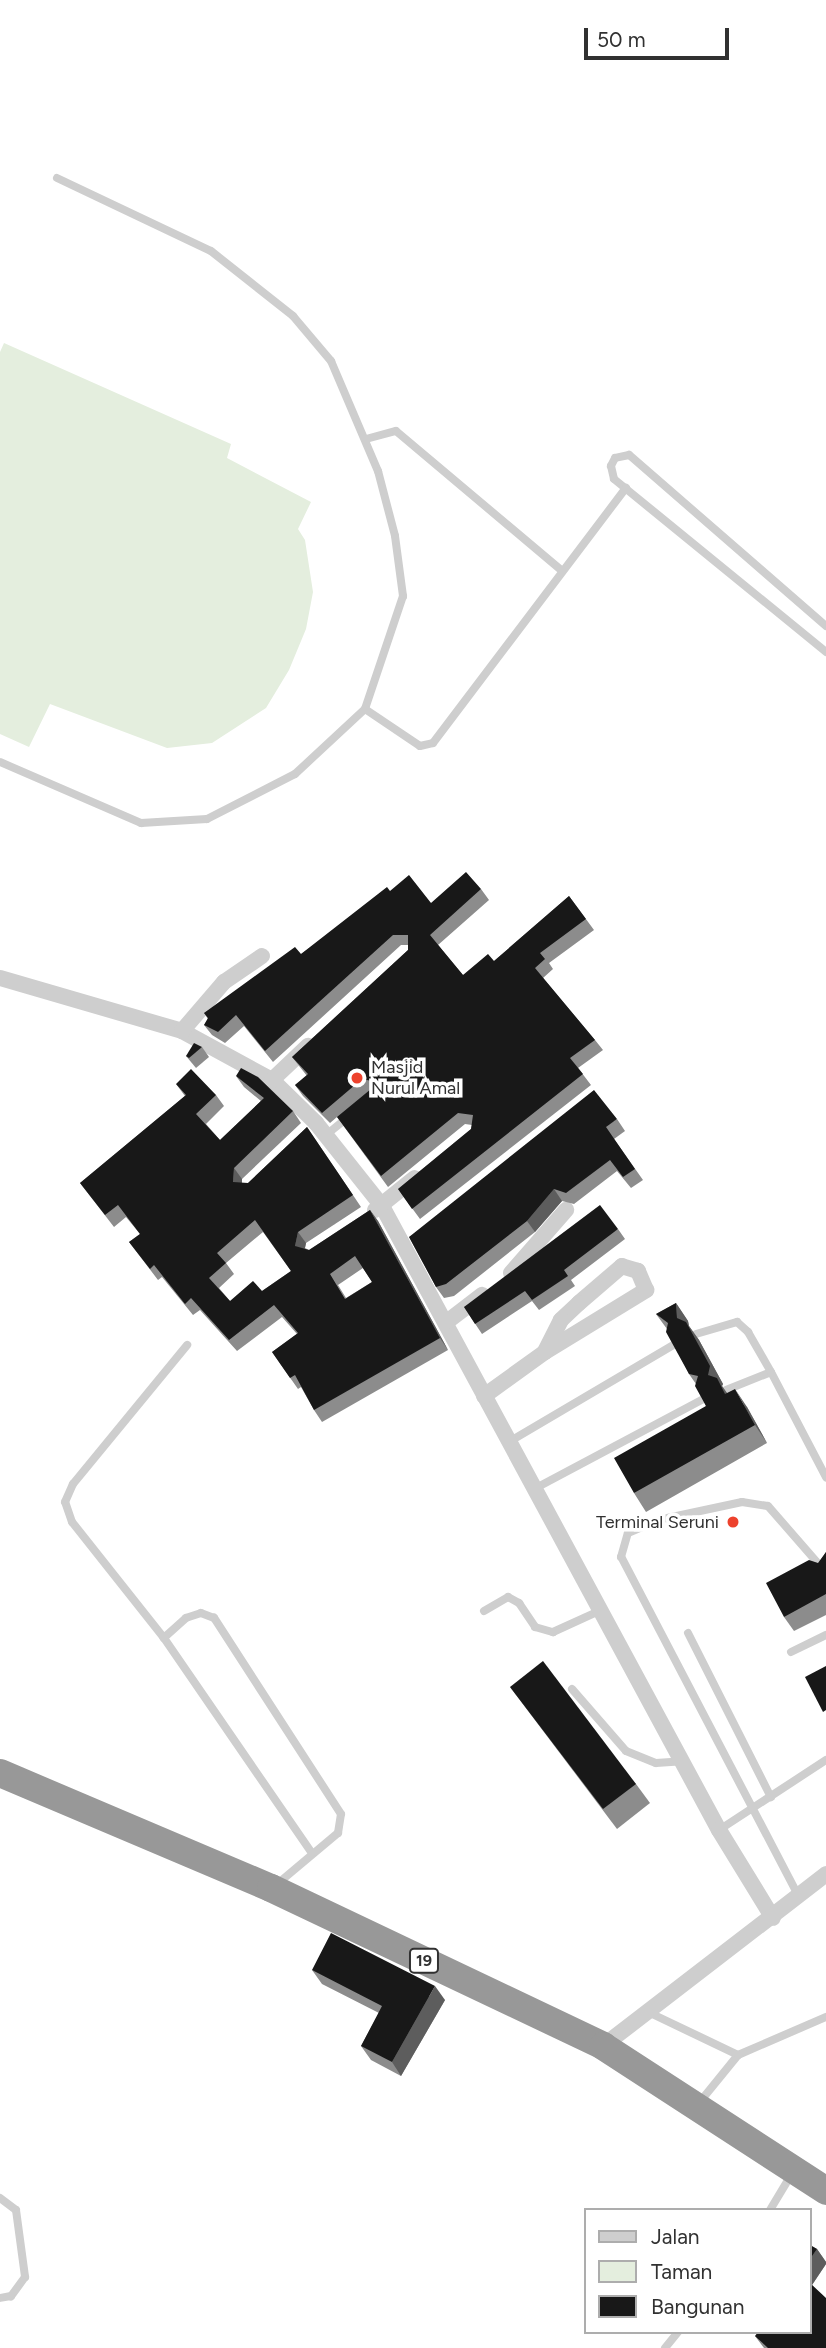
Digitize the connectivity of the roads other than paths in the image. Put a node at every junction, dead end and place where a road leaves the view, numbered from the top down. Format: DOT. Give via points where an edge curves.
graph roads {
  1 [pos="57,178"];
  2 [pos="366,439"];
  3 [pos="626,488"];
  4 [pos="561,570"];
  5 [pos="826,626"];
  6 [pos="826,652"];
  7 [pos="365,709"];
  8 [pos="0,762"];
  9 [pos="262,956"];
  10 [pos="0,978"];
  11 [pos="182,1031"];
  12 [pos="321,1034"];
  13 [pos="272,1080"];
  14 [pos="355,1111"];
  15 [pos="316,1130"];
  16 [pos="432,1165"];
  17 [pos="382,1206"];
  18 [pos="566,1210"];
  19 [pos="358,1221"];
  20 [pos="448,1321"];
  21 [pos="696,1334"];
  22 [pos="676,1344"];
  23 [pos="187,1345"];
  24 [pos="545,1352"];
  25 [pos="771,1373"];
  26 [pos="726,1390"];
  27 [pos="484,1396"];
  28 [pos="705,1398"];
  29 [pos="508,1443"];
  30 [pos="826,1477"];
  31 [pos="533,1489"];
  32 [pos="825,1572"];
  33 [pos="484,1611"];
  34 [pos="599,1611"];
  35 [pos="688,1633"];
  36 [pos="826,1635"];
  37 [pos="164,1639"];
  38 [pos="791,1652"];
  39 [pos="572,1689"];
  40 [pos="826,1760"];
  41 [pos="682,1761"];
  42 [pos="0,1773"];
  43 [pos="771,1797"];
  44 [pos="751,1812"];
  45 [pos="719,1830"];
  46 [pos="312,1853"];
  47 [pos="826,1874"];
  48 [pos="271,1888"];
  49 [pos="799,1897"];
  50 [pos="774,1918"];
  51 [pos="648,2012"];
  52 [pos="826,2017"];
  53 [pos="603,2046"];
  54 [pos="738,2054"];
  55 [pos="698,2105"];
  56 [pos="794,2169"];
  57 [pos="826,2191"];
  58 [pos="0,2198"];
  59 [pos="771,2208"];
  60 [pos="0,2298"];
  61 [pos="676,2334"];
  62 [pos="665,2348"];
  1 -- 2 [label="lane" via="211,251 293,317 331,361"];
  2 -- 4 [label="lane" via="397,431"];
  2 -- 7 [label="lane" via="395,536 403,596"];
  3 -- 4 [label="lane"];
  3 -- 5 [label="lane" via="611,473 620,455 629,455"];
  3 -- 6 [label="lane"];
  4 -- 7 [label="lane" via="433,743 420,746"];
  7 -- 8 [label="lane" via="295,774 207,819 141,823"];
  9 -- 11 [label="street" via="224,982"];
  10 -- 11 [label="street"];
  11 -- 13 [label="street"];
  12 -- 13 [label="street"];
  13 -- 15 [label="street"];
  14 -- 15 [label="lane"];
  15 -- 17 [label="street"];
  16 -- 17 [label="street"];
  17 -- 19 [label="street"];
  17 -- 20 [label="street" via="409,1241"];
  18 -- 20 [label="street" via="525,1262"];
  20 -- 27 [label="street"];
  21 -- 25 [label="lane" via="737,1322 748,1332"];
  22 -- 29 [label="lane"];
  23 -- 37 [label="lane" via="73,1484 65,1502 72,1522"];
  24 -- 24 [label="street" via="561,1320 579,1303 622,1266 638,1271 646,1290"];
  24 -- 27 [label="street"];
  25 -- 26 [label="lane"];
  25 -- 30 [label="lane"];
  27 -- 29 [label="street"];
  28 -- 31 [label="lane"];
  29 -- 31 [label="street"];
  31 -- 34 [label="street"];
  32 -- 44 [label="lane" via="768,1506 742,1502 657,1520 628,1533 621,1557"];
  33 -- 34 [label="lane" via="508,1597 519,1603 535,1627 553,1632"];
  34 -- 41 [label="street"];
  35 -- 43 [label="lane"];
  36 -- 38 [label="lane"];
  37 -- 46 [label="lane"];
  37 -- 46 [label="lane" via="186,1618 201,1613 214,1618 341,1814 338,1833"];
  39 -- 41 [label="lane" via="626,1751 656,1763"];
  40 -- 43 [label="lane"];
  41 -- 45 [label="street"];
  42 -- 48 [label="highway, 19"];
  43 -- 44 [label="lane"];
  44 -- 45 [label="lane"];
  44 -- 49 [label="lane"];
  45 -- 50 [label="street"];
  46 -- 48 [label="lane"];
  47 -- 49 [label="street"];
  48 -- 53 [label="highway, 19"];
  49 -- 50 [label="street"];
  50 -- 51 [label="street"];
  51 -- 53 [label="street"];
  51 -- 54 [label="lane"];
  52 -- 54 [label="lane"];
  53 -- 55 [label="highway, 19"];
  54 -- 55 [label="lane"];
  55 -- 56 [label="highway, 19"];
  56 -- 57 [label="highway, 19"];
  56 -- 59 [label="lane"];
  58 -- 60 [label="lane" via="16,2210 25,2277 11,2296"];
  61 -- 62 [label="lane"];
}
